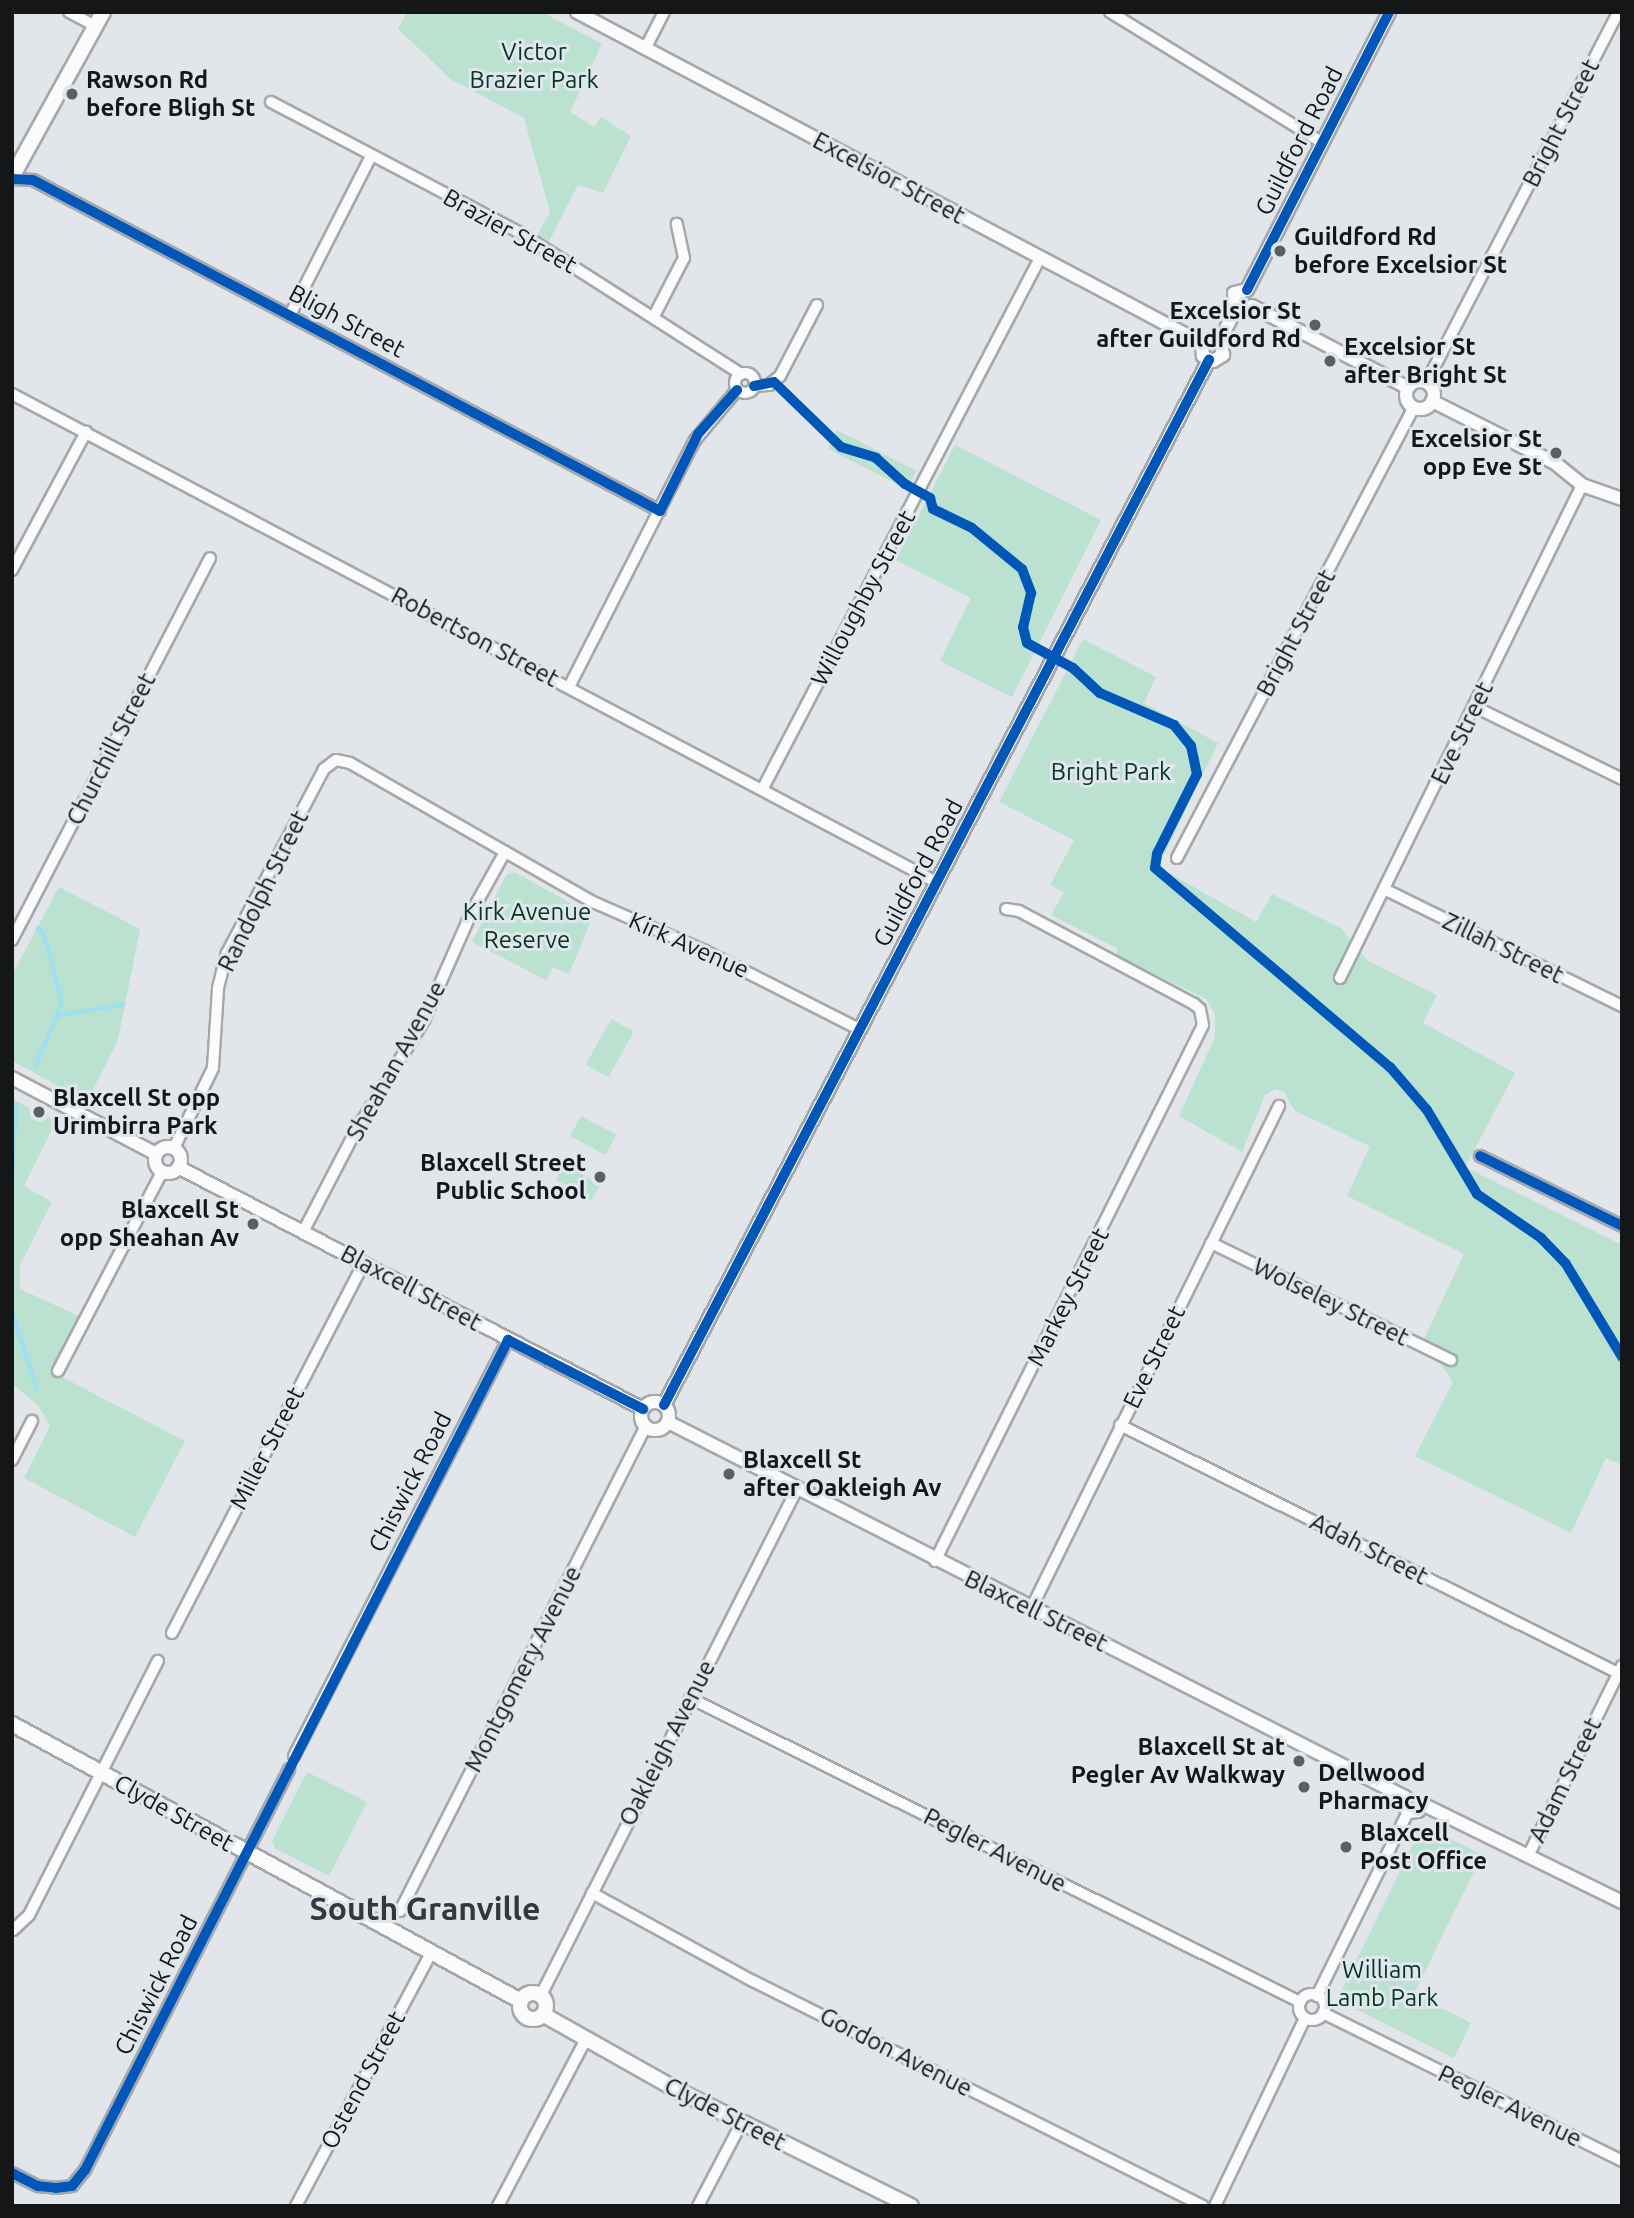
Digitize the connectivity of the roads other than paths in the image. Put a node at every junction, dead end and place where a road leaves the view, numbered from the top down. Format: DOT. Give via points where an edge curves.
graph roads {
  1 [pos="69,12"];
  2 [pos="103,12"];
  3 [pos="577,12"];
  4 [pos="664,12"];
  5 [pos="1110,12"];
  6 [pos="1389,12"];
  7 [pos="1618,12"];
  8 [pos="95,26"];
  9 [pos="645,49"];
  10 [pos="271,102"];
  11 [pos="1321,142"];
  12 [pos="371,156"];
  13 [pos="12,178"];
  14 [pos="677,224"];
  15 [pos="1040,258"];
  16 [pos="1247,290"];
  17 [pos="817,305"];
  18 [pos="1252,306"];
  19 [pos="1236,309"];
  20 [pos="290,315"];
  21 [pos="654,316"];
  22 [pos="1220,340"];
  23 [pos="1202,343"];
  24 [pos="1209,360"];
  25 [pos="740,374"];
  26 [pos="1426,383"];
  27 [pos="754,386"];
  28 [pos="1408,388"];
  29 [pos="737,390"];
  30 [pos="12,394"];
  31 [pos="1432,401"];
  32 [pos="1414,407"];
  33 [pos="86,432"];
  34 [pos="1582,485"];
  35 [pos="1622,499"];
  36 [pos="660,511"];
  37 [pos="210,558"];
  38 [pos="12,570"];
  39 [pos="569,687"];
  40 [pos="1475,707"];
  41 [pos="336,760"];
  42 [pos="1622,779"];
  43 [pos="763,788"];
  44 [pos="505,852"];
  45 [pos="1177,858"];
  46 [pos="936,882"];
  47 [pos="1384,889"];
  48 [pos="1006,909"];
  49 [pos="12,940"];
  50 [pos="1340,978"];
  51 [pos="1622,1006"];
  52 [pos="859,1029"];
  53 [pos="12,1078"];
  54 [pos="1279,1106"];
  55 [pos="174,1148"];
  56 [pos="156,1154"];
  57 [pos="1480,1156"];
  58 [pos="178,1167"];
  59 [pos="162,1172"];
  60 [pos="1622,1226"];
  61 [pos="303,1232"];
  62 [pos="1211,1243"];
  63 [pos="363,1264"];
  64 [pos="508,1340"];
  65 [pos="1451,1360"];
  66 [pos="58,1371"];
  67 [pos="664,1405"];
  68 [pos="643,1409"];
  69 [pos="32,1421"];
  70 [pos="668,1422"];
  71 [pos="1121,1425"];
  72 [pos="646,1426"];
  73 [pos="12,1460"];
  74 [pos="796,1491"];
  75 [pos="935,1561"];
  76 [pos="1031,1609"];
  77 [pos="172,1633"];
  78 [pos="158,1661"];
  79 [pos="1620,1670"];
  80 [pos="690,1698"];
  81 [pos="12,1724"];
  82 [pos="294,1756"];
  83 [pos="289,1769"];
  84 [pos="102,1773"];
  85 [pos="1405,1797"];
  86 [pos="1422,1804"];
  87 [pos="1408,1812"];
  88 [pos="248,1853"];
  89 [pos="1528,1856"];
  90 [pos="592,1893"];
  91 [pos="1622,1902"];
  92 [pos="400,1911"];
  93 [pos="13,1930"];
  94 [pos="430,1955"];
  95 [pos="541,1995"];
  96 [pos="1317,1996"];
  97 [pos="521,2001"];
  98 [pos="1300,2002"];
  99 [pos="1324,2012"];
  100 [pos="544,2015"];
  101 [pos="1305,2018"];
  102 [pos="585,2041"];
  103 [pos="742,2122"];
  104 [pos="1622,2161"];
  105 [pos="12,2173"];
  106 [pos="904,2204"];
  107 [pos="296,2206"];
  108 [pos="498,2206"];
  109 [pos="698,2206"];
  110 [pos="1203,2206"];
  111 [pos="1215,2206"];
  1 -- 8 [label="street"];
  2 -- 8 [label="main road"];
  3 -- 9 [label="street, Excelsior Street"];
  4 -- 9 [label="street"];
  5 -- 11 [label="street"];
  6 -- 11 [label="street, Guildford Road"];
  7 -- 26 [label="street, Bright Street"];
  8 -- 13 [label="main road"];
  9 -- 15 [label="street, Excelsior Street"];
  10 -- 12 [label="street, Brazier Street"];
  11 -- 16 [label="street, Guildford Road"];
  12 -- 20 [label="street"];
  12 -- 21 [label="street, Brazier Street" via="522,234"];
  13 -- 20 [label="street, Bligh Street" via="33,180"];
  14 -- 21 [label="street" via="684,258"];
  15 -- 23 [label="street, Excelsior Street"];
  15 -- 43 [label="street, Willoughby Street"];
  16 -- 18 [label="street" via="1253,296"];
  16 -- 19 [label="street" via="1234,293"];
  17 -- 27 [label="street" via="780,376 769,385"];
  18 -- 19 [label="street"];
  18 -- 28 [label="street"];
  19 -- 22 [label="street"];
  20 -- 36 [label="street, Bligh Street"];
  21 -- 25 [label="street, Brazier Street"];
  22 -- 23 [label="street" via="1212,337"];
  22 -- 24 [label="street" via="1223,355"];
  23 -- 24 [label="street" via="1202,353"];
  24 -- 46 [label="street, Guildford Road"];
  25 -- 27 [label="street" via="750,374"];
  25 -- 29 [label="street" via="735,381"];
  26 -- 28 [label="street" via="1416,382"];
  26 -- 31 [label="street" via="1433,391"];
  27 -- 29 [label="street" via="748,393"];
  28 -- 32 [label="street" via="1406,399"];
  29 -- 36 [label="street" via="698,434"];
  30 -- 33 [label="street, Robertson Street"];
  31 -- 32 [label="street" via="1424,408"];
  31 -- 34 [label="street" via="1555,463"];
  32 -- 45 [label="street, Bright Street"];
  33 -- 38 [label="street"];
  33 -- 39 [label="street, Robertson Street"];
  34 -- 35 [label="street"];
  34 -- 40 [label="street, Eve Street"];
  36 -- 39 [label="street"];
  37 -- 49 [label="street, Churchill Street"];
  39 -- 43 [label="street, Robertson Street"];
  40 -- 42 [label="street"];
  40 -- 47 [label="street, Eve Street"];
  41 -- 44 [label="street, Kirk Avenue" via="350,763"];
  41 -- 55 [label="street, Randolph Street" via="324,769 227,953 218,988 213,1068"];
  43 -- 46 [label="street, Robertson Street"];
  44 -- 52 [label="street, Kirk Avenue" via="593,902 716,956"];
  44 -- 61 [label="street, Sheahan Avenue" via="472,911 424,1020 354,1134"];
  46 -- 52 [label="street, Guildford Road"];
  47 -- 50 [label="street, Eve Street"];
  47 -- 51 [label="street, Zillah Street"];
  48 -- 75 [label="street, Markey Street" via="1019,911 1194,1004 1203,1017 1201,1034"];
  52 -- 67 [label="street, Guildford Road"];
  53 -- 56 [label="street"];
  54 -- 62 [label="street, Eve Street"];
  55 -- 56 [label="street" via="162,1148"];
  55 -- 58 [label="street" via="180,1155"];
  56 -- 59 [label="street" via="155,1164"];
  57 -- 60 [label="street"];
  58 -- 59 [label="street"];
  58 -- 61 [label="street, Blaxcell Street"];
  59 -- 66 [label="street"];
  61 -- 63 [label="street, Blaxcell Street"];
  62 -- 65 [label="street, Wolseley Street"];
  62 -- 71 [label="street, Eve Street"];
  63 -- 64 [label="street, Blaxcell Street"];
  63 -- 77 [label="street, Miller Street"];
  64 -- 68 [label="street, Blaxcell Street"];
  64 -- 82 [label="street, Chiswick Road"];
  67 -- 68 [label="street" via="650,1403"];
  67 -- 70 [label="street"];
  68 -- 72 [label="street"];
  69 -- 73 [label="street"];
  70 -- 72 [label="street" via="655,1430"];
  70 -- 74 [label="street, Blaxcell Street"];
  71 -- 76 [label="street, Eve Street"];
  71 -- 79 [label="street, Adah Street"];
  72 -- 92 [label="street, Montgomery Avenue"];
  74 -- 75 [label="street, Blaxcell Street"];
  74 -- 80 [label="street, Oakleigh Avenue"];
  75 -- 76 [label="street, Blaxcell Street"];
  76 -- 85 [label="street, Blaxcell Street"];
  78 -- 84 [label="street"];
  79 -- 89 [label="street, Adam Street"];
  80 -- 90 [label="street, Oakleigh Avenue"];
  80 -- 98 [label="street, Pegler Avenue"];
  81 -- 84 [label="main road, Clyde Street"];
  83 -- 88 [label="street, Chiswick Road"];
  84 -- 88 [label="main road, Clyde Street"];
  84 -- 93 [label="street" via="29,1915"];
  85 -- 86 [label="street" via="1416,1794"];
  85 -- 87 [label="street"];
  86 -- 87 [label="street" via="1418,1811"];
  86 -- 89 [label="street"];
  87 -- 96 [label="street"];
  88 -- 94 [label="main road, Clyde Street"];
  88 -- 105 [label="street, Chiswick Road" via="85,2170 72,2186 38,2186"];
  89 -- 91 [label="street"];
  90 -- 95 [label="street, Oakleigh Avenue"];
  90 -- 110 [label="street, Gordon Avenue" via="753,1981"];
  94 -- 97 [label="main road, Clyde Street"];
  94 -- 107 [label="street, Ostend Street"];
  95 -- 97 [label="main road" via="532,1993"];
  95 -- 100 [label="main road" via="547,2007"];
  96 -- 98 [label="street" via="1310,1994"];
  96 -- 99 [label="street"];
  97 -- 100 [label="main road" via="528,2019"];
  98 -- 101 [label="street"];
  99 -- 101 [label="street" via="1314,2020"];
  99 -- 104 [label="street, Pegler Avenue"];
  100 -- 102 [label="main road, Clyde Street"];
  101 -- 111 [label="street"];
  102 -- 103 [label="main road, Clyde Street"];
  102 -- 108 [label="street"];
  103 -- 106 [label="main road, Clyde Street"];
  103 -- 109 [label="street"];
}
